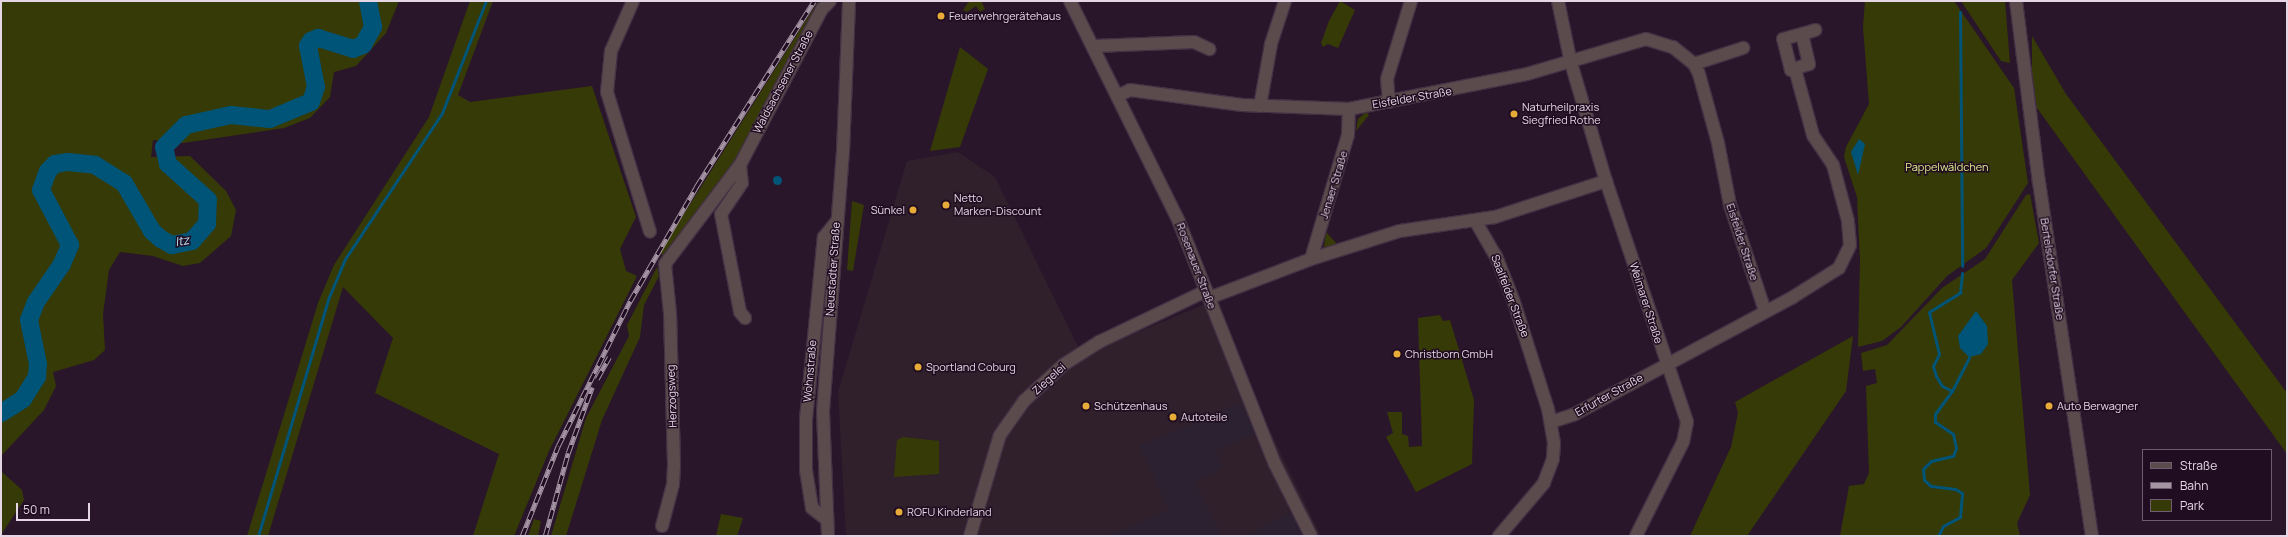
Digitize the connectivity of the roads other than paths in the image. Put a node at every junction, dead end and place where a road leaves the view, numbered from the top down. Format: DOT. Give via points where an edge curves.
graph roads {
  1 [pos="634,1"];
  2 [pos="830,1"];
  3 [pos="849,1"];
  4 [pos="1070,1"];
  5 [pos="1285,1"];
  6 [pos="1411,1"];
  7 [pos="1558,1"];
  8 [pos="2016,1"];
  9 [pos="1815,30"];
  10 [pos="1802,34"];
  11 [pos="1095,46"];
  12 [pos="1742,48"];
  13 [pos="1209,49"];
  14 [pos="1571,63"];
  15 [pos="1694,64"];
  16 [pos="1795,69"];
  17 [pos="1119,95"];
  18 [pos="1389,102"];
  19 [pos="1260,106"];
  20 [pos="1349,109"];
  21 [pos="740,164"];
  22 [pos="1606,181"];
  23 [pos="837,221"];
  24 [pos="1476,222"];
  25 [pos="650,232"];
  26 [pos="1310,259"];
  27 [pos="665,264"];
  28 [pos="1208,295"];
  29 [pos="1765,311"];
  30 [pos="745,318"];
  31 [pos="1666,363"];
  32 [pos="1551,422"];
  33 [pos="826,519"];
  34 [pos="662,526"];
  35 [pos="828,536"];
  36 [pos="970,536"];
  37 [pos="1311,536"];
  38 [pos="1499,536"];
  39 [pos="1636,536"];
  40 [pos="2092,536"];
  1 -- 25 [label="street" via="611,51 607,92"];
  2 -- 21 [label="street, Waldsachsener Straße" via="822,9"];
  3 -- 23 [label="street, Neustadter Straße"];
  4 -- 11 [label="street, Rosenauer Straße"];
  5 -- 19 [label="street" via="1271,44"];
  6 -- 18 [label="street" via="1386,79"];
  7 -- 14 [label="street, Weimarer Straße"];
  8 -- 40 [label="street, Bertelsdorfer Straße" via="2039,182"];
  9 -- 10 [label="street"];
  10 -- 16 [label="street" via="1809,64"];
  10 -- 16 [label="street" via="1783,39 1791,70"];
  11 -- 13 [label="street" via="1194,42"];
  11 -- 17 [label="street, Rosenauer Straße"];
  12 -- 15 [label="street"];
  14 -- 15 [label="street, Eisfelder Straße" via="1646,39 1673,47"];
  14 -- 18 [label="street, Eisfelder Straße" via="1450,92"];
  14 -- 22 [label="street, Weimarer Straße"];
  15 -- 29 [label="street, Eisfelder Straße" via="1718,143 1730,205"];
  16 -- 29 [label="street" via="1813,135 1833,165 1848,221 1850,245 1839,268 1828,278"];
  17 -- 19 [label="street, Eisfelder Straße" via="1130,90"];
  17 -- 28 [label="street, Rosenauer Straße" via="1179,222"];
  18 -- 20 [label="street, Eisfelder Straße"];
  19 -- 20 [label="street, Eisfelder Straße"];
  20 -- 26 [label="street, Jenaer Straße" via="1348,135"];
  21 -- 27 [label="street, Waldsachsener Straße"];
  21 -- 30 [label="street" via="742,183 721,214 740,312"];
  22 -- 24 [label="street"];
  22 -- 31 [label="street, Weimarer Straße"];
  23 -- 33 [label="street, Neustadter Straße" via="823,412"];
  23 -- 33 [label="street, Wohnstraße" via="824,237 806,419 806,470 812,508"];
  24 -- 26 [label="street" via="1400,231"];
  24 -- 32 [label="street, Saalfelder Straße" via="1496,256 1514,302"];
  26 -- 28 [label="street"];
  27 -- 34 [label="street, Herzogsweg" via="670,314 674,464 672,490"];
  28 -- 36 [label="street, Ziegelei" via="1099,342 1063,365 1024,401 1000,435"];
  28 -- 37 [label="street, Rosenauer Straße" via="1275,464"];
  29 -- 31 [label="street"];
  31 -- 32 [label="street, Erfurter Straße" via="1575,414"];
  31 -- 39 [label="street, Weimarer Straße" via="1687,422 1687,432"];
  32 -- 38 [label="street, Saalfelder Straße" via="1553,459 1547,478 1529,504"];
  33 -- 35 [label="street, Neustadter Straße"];
}
